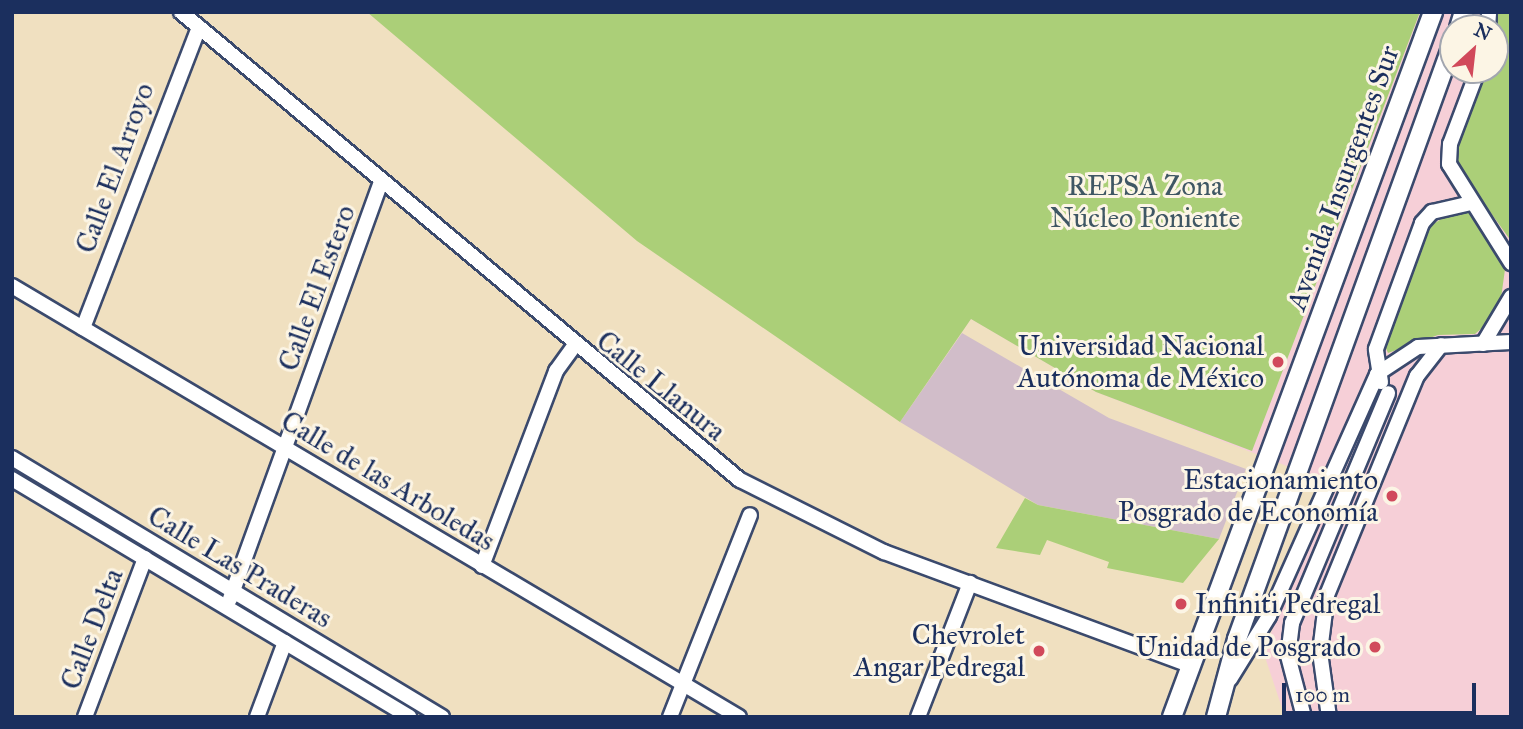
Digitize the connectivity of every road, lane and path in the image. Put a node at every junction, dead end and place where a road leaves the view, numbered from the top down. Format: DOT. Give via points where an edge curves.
graph roads {
  1 [pos="181,12"];
  2 [pos="1433,12"];
  3 [pos="199,28"];
  4 [pos="1439,82"];
  5 [pos="1473,84"];
  6 [pos="382,183"];
  7 [pos="1470,203"];
  8 [pos="1511,263"];
  9 [pos="12,286"];
  10 [pos="1511,297"];
  11 [pos="82,328"];
  12 [pos="1511,342"];
  13 [pos="1483,344"];
  14 [pos="1441,345"];
  15 [pos="574,346"];
  16 [pos="1377,374"];
  17 [pos="1388,393"];
  18 [pos="1403,411"];
  19 [pos="285,448"];
  20 [pos="12,458"];
  21 [pos="12,479"];
  22 [pos="750,515"];
  23 [pos="145,558"];
  24 [pos="482,566"];
  25 [pos="970,583"];
  26 [pos="233,591"];
  27 [pos="226,607"];
  28 [pos="285,642"];
  29 [pos="1190,665"];
  30 [pos="1228,681"];
  31 [pos="683,684"];
  32 [pos="1304,715"];
  33 [pos="1328,716"];
  34 [pos="85,717"];
  35 [pos="257,717"];
  36 [pos="409,717"];
  37 [pos="442,717"];
  38 [pos="670,717"];
  39 [pos="739,717"];
  40 [pos="918,717"];
  41 [pos="1172,717"];
  42 [pos="1216,717"];
  1 -- 3 [label="street, Calle Llanura"];
  2 -- 29 [label="main road, Avenida Insurgentes Sur"];
  3 -- 6 [label="street, Calle Llanura"];
  3 -- 11 [label="street, Calle El Arroyo"];
  4 -- 30 [label="main road, Avenida Insurgentes Sur" via="1276,530"];
  5 -- 7 [label="street" via="1450,144 1449,164"];
  6 -- 15 [label="street, Calle Llanura"];
  6 -- 19 [label="street, Calle El Estero"];
  7 -- 8 [label="street"];
  7 -- 16 [label="street" via="1432,212 1422,223 1380,333"];
  9 -- 11 [label="street, Calle de las Arboledas"];
  10 -- 13 [label="street"];
  11 -- 19 [label="street, Calle de las Arboledas"];
  12 -- 13 [label="street"];
  13 -- 14 [label="street"];
  14 -- 16 [label="street" via="1410,351"];
  14 -- 18 [label="street" via="1425,362"];
  15 -- 24 [label="street" via="556,371"];
  15 -- 25 [label="street, Calle Llanura" via="757,491 850,537"];
  16 -- 17 [label="street"];
  16 -- 30 [label="street" via="1269,616"];
  17 -- 18 [label="street"];
  17 -- 32 [label="street" via="1292,623 1288,656"];
  18 -- 33 [label="street" via="1327,595 1320,652"];
  19 -- 24 [label="street, Calle de las Arboledas"];
  19 -- 26 [label="street, Calle El Estero"];
  20 -- 26 [label="street, Calle Las Praderas"];
  21 -- 23 [label="street, Calle Las Praderas"];
  22 -- 31 [label="street"];
  23 -- 27 [label="street, Calle Las Praderas"];
  23 -- 34 [label="street, Calle Delta"];
  24 -- 31 [label="street, Calle de las Arboledas"];
  25 -- 29 [label="street, Calle Llanura"];
  25 -- 40 [label="street"];
  26 -- 27 [label="street, Calle El Estero"];
  26 -- 37 [label="street, Calle Las Praderas"];
  27 -- 28 [label="street, Calle Las Praderas"];
  28 -- 35 [label="street"];
  28 -- 36 [label="street, Calle Las Praderas"];
  29 -- 41 [label="main road, Avenida Insurgentes Sur"];
  30 -- 42 [label="main road, Avenida Insurgentes Sur"];
  31 -- 38 [label="street"];
  31 -- 39 [label="street, Calle de las Arboledas"];
}
